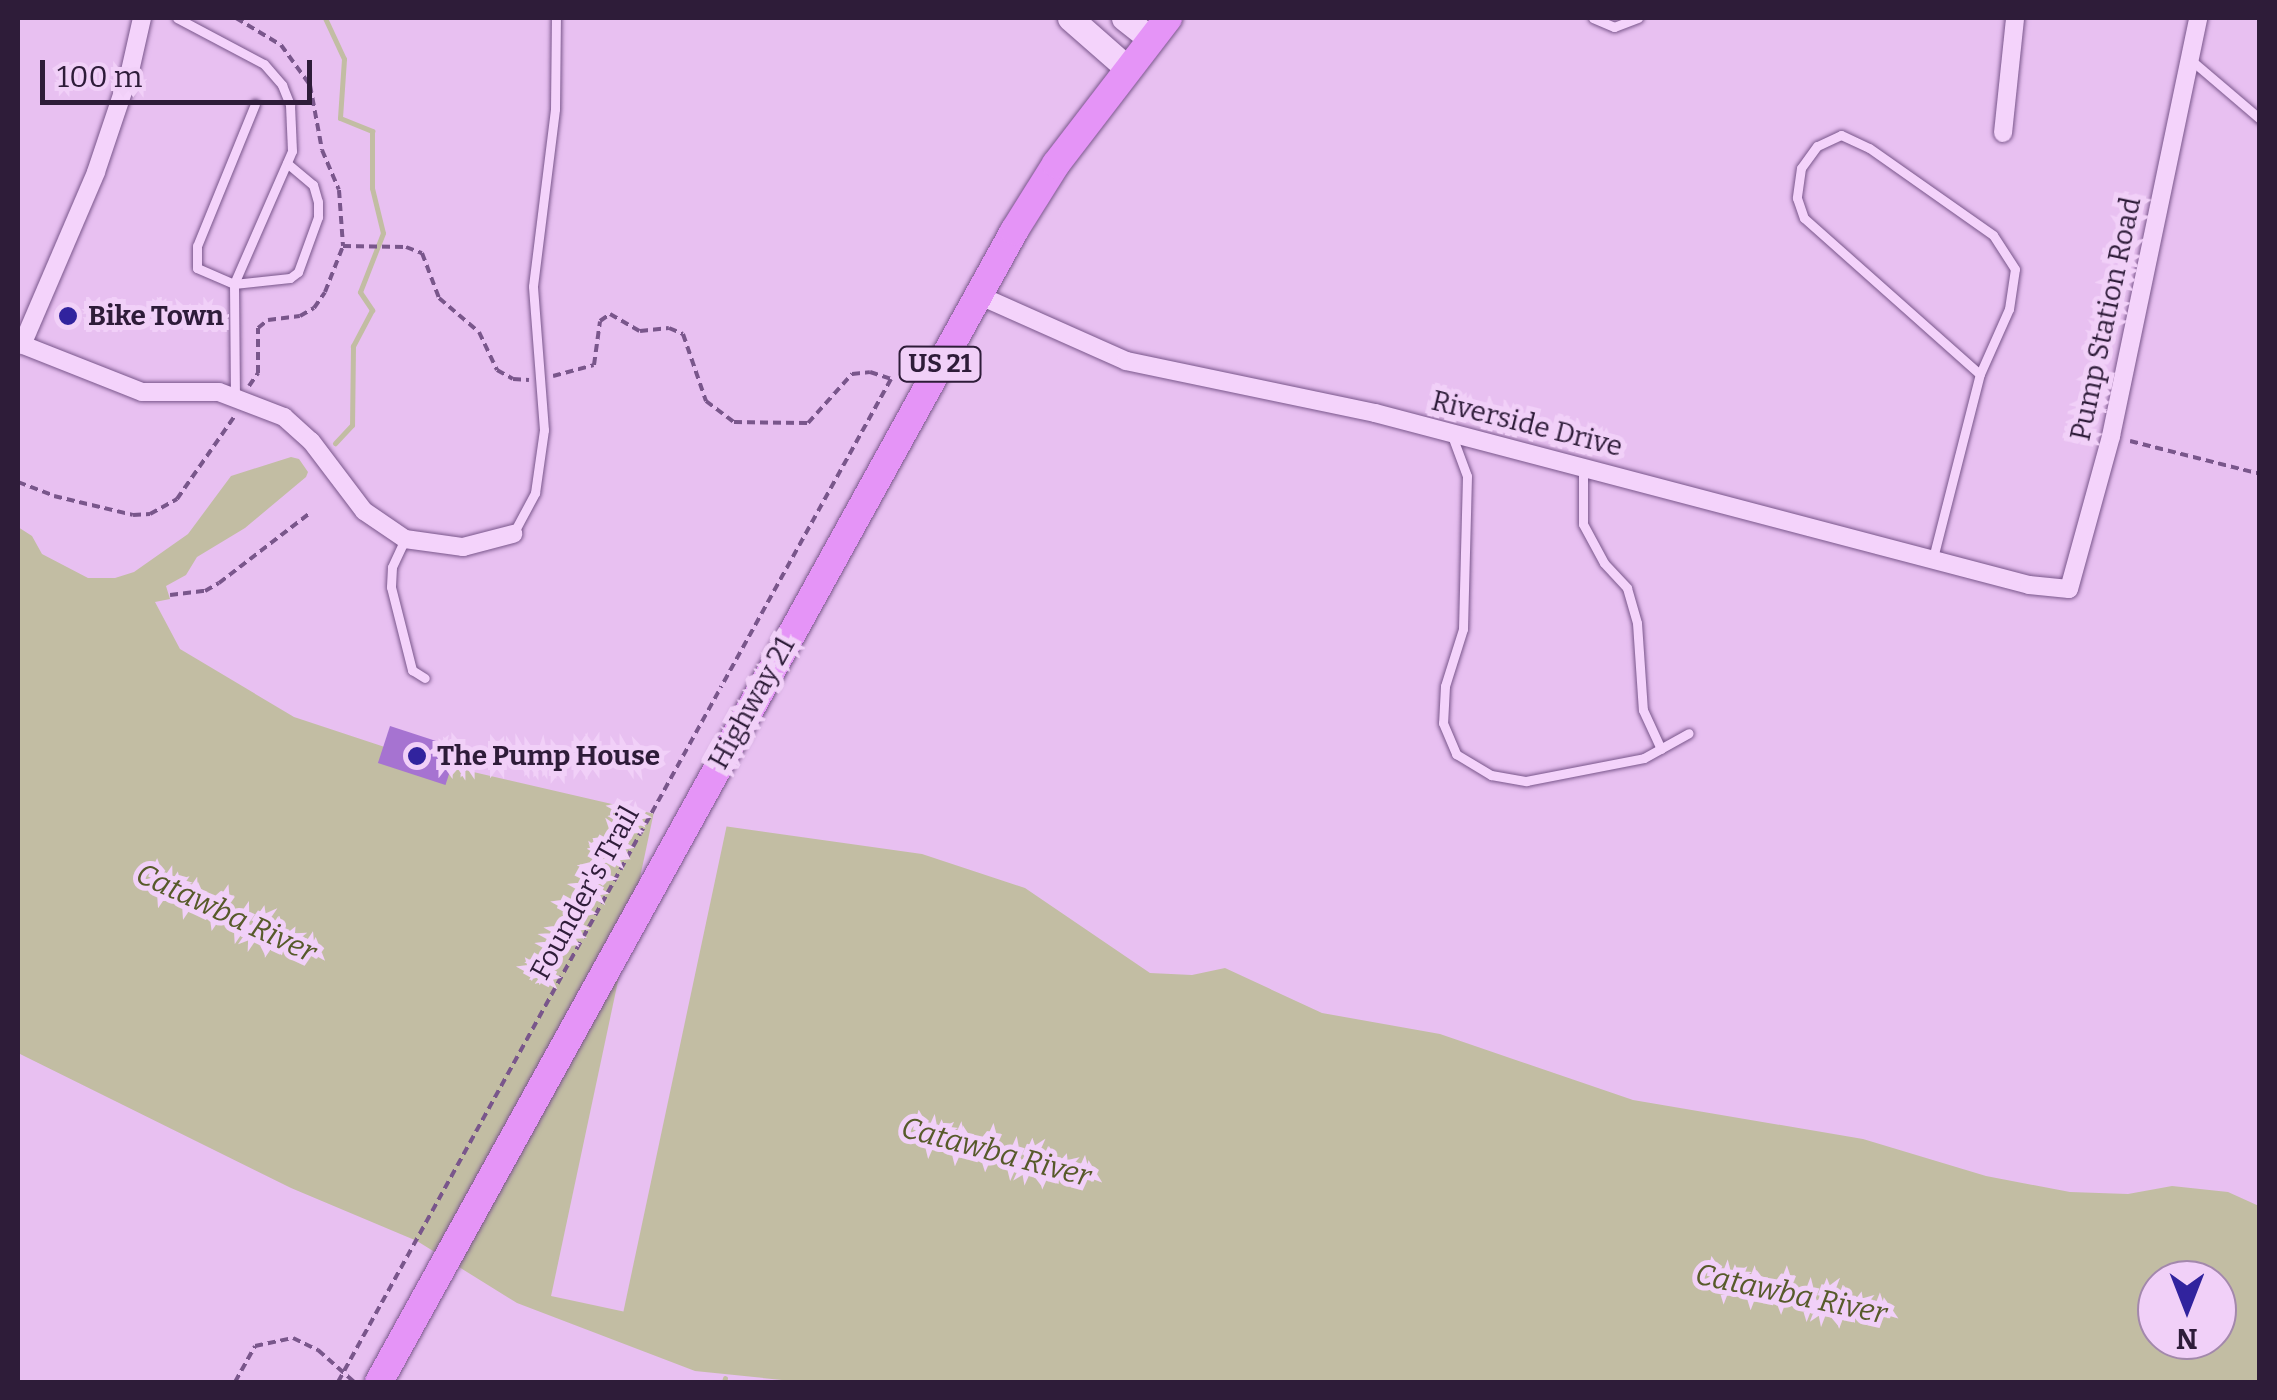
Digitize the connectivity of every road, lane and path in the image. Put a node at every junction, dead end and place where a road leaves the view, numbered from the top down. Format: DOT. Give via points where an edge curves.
graph roads {
  1 [pos="142,18"];
  2 [pos="176,18"];
  3 [pos="236,18"];
  4 [pos="556,18"];
  5 [pos="1070,18"];
  6 [pos="1124,18"];
  7 [pos="1593,18"];
  8 [pos="1638,18"];
  9 [pos="2015,18"];
  10 [pos="2198,18"];
  11 [pos="1159,28"];
  12 [pos="2189,58"];
  13 [pos="1126,68"];
  14 [pos="255,104"];
  15 [pos="2260,119"];
  16 [pos="2003,133"];
  17 [pos="286,163"];
  18 [pos="343,246"];
  19 [pos="234,284"];
  20 [pos="978,294"];
  21 [pos="20,344"];
  22 [pos="1980,374"];
  23 [pos="542,378"];
  24 [pos="238,399"];
  25 [pos="1451,432"];
  26 [pos="2110,436"];
  27 [pos="1583,466"];
  28 [pos="2260,474"];
  29 [pos="18,482"];
  30 [pos="310,513"];
  31 [pos="513,534"];
  32 [pos="405,540"];
  33 [pos="1933,558"];
  34 [pos="2070,589"];
  35 [pos="170,596"];
  36 [pos="425,678"];
  37 [pos="1689,733"];
  38 [pos="1661,748"];
  39 [pos="235,1382"];
  40 [pos="338,1382"];
  41 [pos="354,1382"];
  42 [pos="379,1382"];
  1 -- 21 [label="street" via="96,172"];
  2 -- 17 [label="lane" via="244,50 282,85 294,130"];
  3 -- 18 [label="path" via="281,45 310,85 322,150 340,190"];
  4 -- 23 [label="lane" via="555,110 533,286"];
  5 -- 13 [label="street"];
  6 -- 11 [label="street"];
  7 -- 8 [label="lane" via="1614,26"];
  9 -- 16 [label="street"];
  10 -- 12 [label="street, Pump Station Road"];
  11 -- 13 [label="main road, Highway 21 / US 21"];
  12 -- 15 [label="lane"];
  12 -- 26 [label="street, Pump Station Road"];
  13 -- 20 [label="main road, Highway 21 / US 21" via="1035,195"];
  14 -- 19 [label="lane" via="195,258 197,268"];
  17 -- 19 [label="lane"];
  17 -- 19 [label="lane" via="313,186 318,202 298,272"];
  18 -- 23 [label="path" via="400,247 426,256 439,298 479,332 500,373"];
  18 -- 24 [label="path" via="314,308 258,328 258,376"];
  19 -- 24 [label="lane"];
  20 -- 25 [label="street, Riverside Drive" via="1126,362"];
  20 -- 42 [label="main road, Highway 21 / US 21"];
  21 -- 24 [label="street" via="142,392 219,392"];
  22 -- 22 [label="lane" via="2009,309 2016,269 1994,235 1870,148 1841,136 1817,146 1802,168 1797,198 1804,218"];
  22 -- 33 [label="lane"];
  23 -- 31 [label="lane" via="544,430 535,492"];
  23 -- 40 [label="path, Founder's Trail, bridge" via="594,364 600,321 610,314 640,331 669,328 682,334 706,402 734,422 808,423 852,374 891,379"];
  24 -- 29 [label="path" via="181,494 157,512 133,515"];
  24 -- 32 [label="street" via="295,424 364,511"];
  25 -- 27 [label="street, Riverside Drive"];
  25 -- 38 [label="lane" via="1466,476 1462,629 1445,686 1443,723 1456,754 1491,775 1526,781 1644,758"];
  26 -- 28 [label="path"];
  26 -- 34 [label="street, Pump Station Road"];
  27 -- 33 [label="street, Riverside Drive"];
  27 -- 38 [label="lane" via="1583,524 1627,588 1637,623 1643,710"];
  30 -- 35 [label="path" via="219,583"];
  31 -- 32 [label="street" via="463,547"];
  32 -- 36 [label="lane" via="391,587 412,670"];
  33 -- 34 [label="street, Riverside Drive" via="2029,585"];
  37 -- 38 [label="lane"];
  39 -- 41 [label="path" via="256,1346 292,1338 318,1350"];
}
